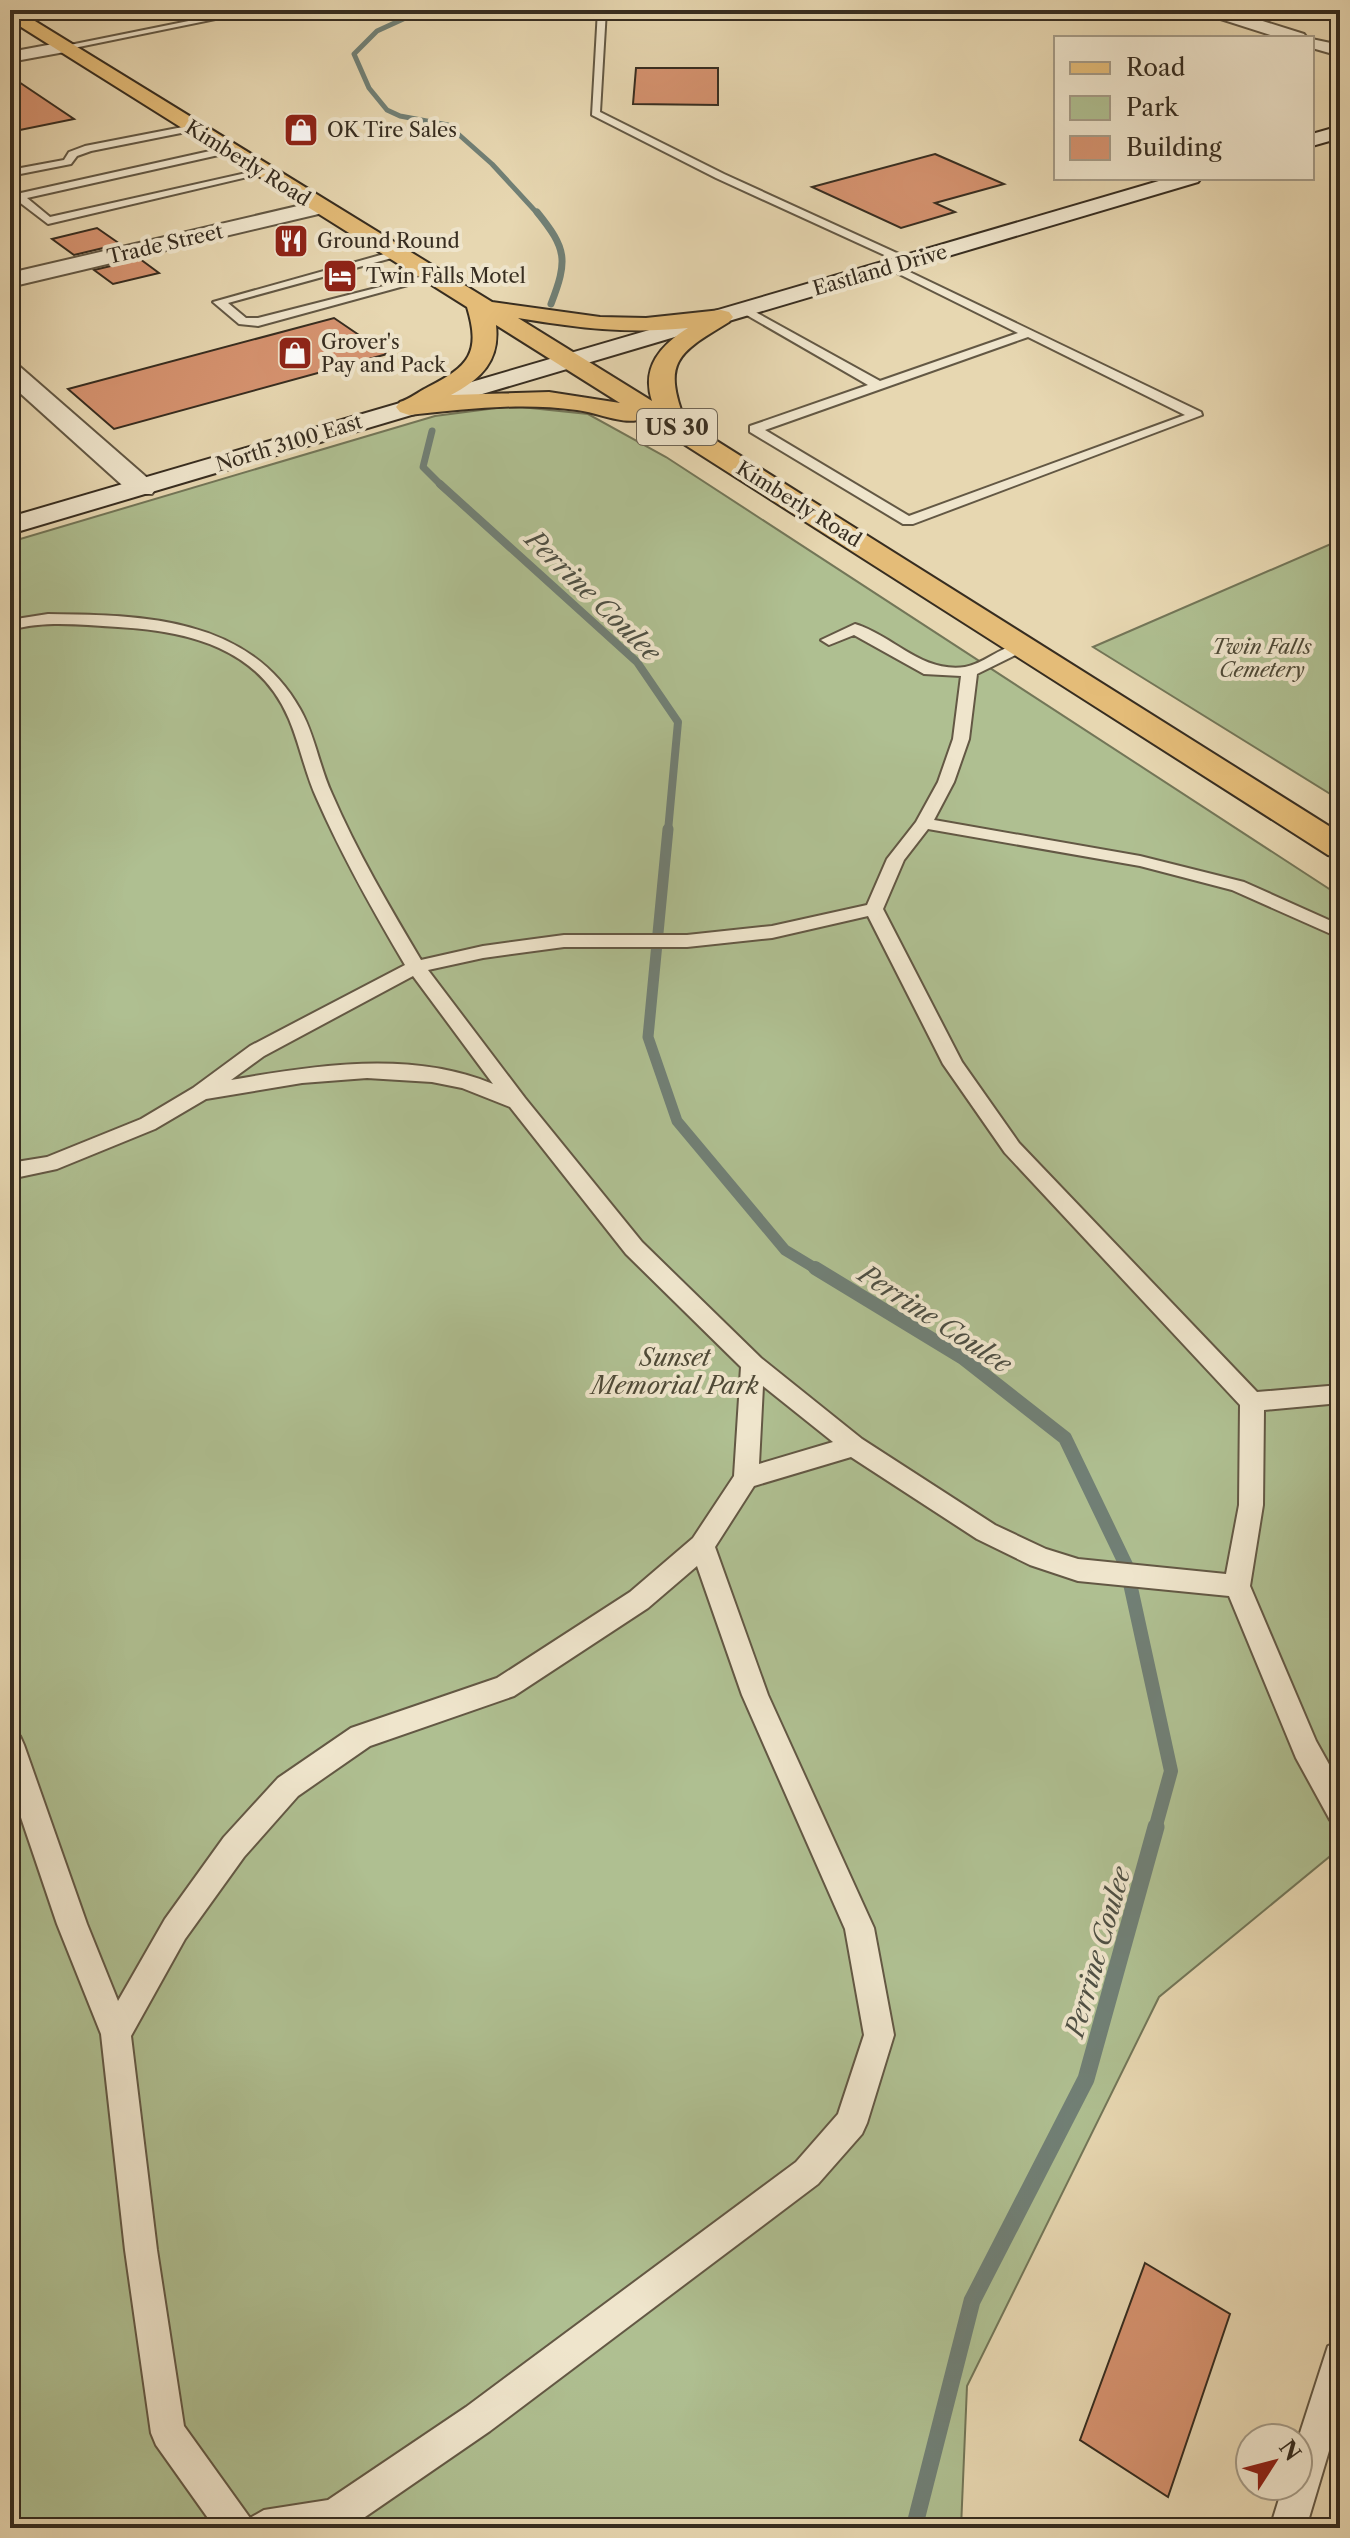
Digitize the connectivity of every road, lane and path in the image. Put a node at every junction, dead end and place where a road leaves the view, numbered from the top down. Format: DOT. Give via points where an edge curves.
graph roads {
  1 [pos="256,10"];
  2 [pos="602,10"];
  3 [pos="1211,10"];
  4 [pos="10,13"];
  5 [pos="179,16"];
  6 [pos="190,23"];
  7 [pos="1292,36"];
  8 [pos="1314,43"];
  9 [pos="64,47"];
  10 [pos="1340,51"];
  11 [pos="10,57"];
  12 [pos="193,128"];
  13 [pos="1340,132"];
  14 [pos="1314,139"];
  15 [pos="228,150"];
  16 [pos="264,172"];
  17 [pos="10,173"];
  18 [pos="1184,180"];
  19 [pos="14,194"];
  20 [pos="319,207"];
  21 [pos="395,254"];
  22 [pos="900,265"];
  23 [pos="431,277"];
  24 [pos="10,280"];
  25 [pos="478,306"];
  26 [pos="732,313"];
  27 [pos="1029,333"];
  28 [pos="568,361"];
  29 [pos="10,371"];
  30 [pos="879,386"];
  31 [pos="409,407"];
  32 [pos="674,426"];
  33 [pos="142,488"];
  34 [pos="10,526"];
  35 [pos="12,619"];
  36 [pos="829,640"];
  37 [pos="1024,647"];
  38 [pos="969,672"];
  39 [pos="924,823"];
  40 [pos="1340,848"];
  41 [pos="874,909"];
  42 [pos="1340,932"];
  43 [pos="416,967"];
  44 [pos="200,1093"];
  45 [pos="518,1103"];
  46 [pos="10,1171"];
  47 [pos="753,1364"];
  48 [pos="1340,1394"];
  49 [pos="1252,1402"];
  50 [pos="854,1446"];
  51 [pos="746,1478"];
  52 [pos="702,1546"];
  53 [pos="1237,1586"];
  54 [pos="10,1745"];
  55 [pos="1340,1811"];
  56 [pos="116,2034"];
  57 [pos="1340,2358"];
  58 [pos="237,2528"];
  59 [pos="264,2528"];
  60 [pos="1288,2528"];
  1 -- 6 [label="lane"];
  2 -- 22 [label="lane" via="595,113"];
  3 -- 7 [label="main road"];
  4 -- 9 [label="main road, Kimberly Road / US 30"];
  5 -- 6 [label="lane"];
  6 -- 9 [label="lane"];
  8 -- 10 [label="main road"];
  9 -- 11 [label="main road"];
  9 -- 12 [label="main road, Kimberly Road / US 30"];
  12 -- 15 [label="main road, Kimberly Road / US 30"];
  12 -- 17 [label="lane" via="89,148 67,162"];
  13 -- 14 [label="main road"];
  15 -- 16 [label="main road, Kimberly Road / US 30"];
  15 -- 19 [label="lane"];
  16 -- 19 [label="lane" via="48,221"];
  16 -- 20 [label="main road, Kimberly Road / US 30"];
  18 -- 22 [label="main road, Eastland Drive"];
  20 -- 21 [label="main road, Kimberly Road / US 30"];
  20 -- 24 [label="main road, Trade Street"];
  21 -- 23 [label="main road, Kimberly Road / US 30"];
  21 -- 23 [label="lane" via="219,302 243,321 258,322"];
  22 -- 26 [label="main road, Eastland Drive"];
  22 -- 27 [label="lane"];
  23 -- 25 [label="main road, Kimberly Road / US 30"];
  25 -- 26 [label="main road" via="600,324 646,325"];
  25 -- 28 [label="main road, Kimberly Road / US 30"];
  25 -- 31 [label="main road" via="487,329 482,358 470,372"];
  26 -- 28 [label="main road, Eastland Drive"];
  26 -- 30 [label="lane"];
  26 -- 32 [label="main road" via="664,360 660,383"];
  27 -- 30 [label="lane"];
  27 -- 30 [label="lane" via="1196,415 908,521 755,429"];
  28 -- 31 [label="main road, North 3100 East"];
  28 -- 32 [label="main road, Kimberly Road / US 30"];
  29 -- 33 [label="main road"];
  31 -- 32 [label="main road" via="524,396 621,410"];
  31 -- 33 [label="main road, North 3100 East"];
  32 -- 37 [label="main road, Kimberly Road / US 30"];
  33 -- 34 [label="main road, North 3100 East"];
  35 -- 43 [label="lane" via="182,628 229,644 266,668 293,709 323,794 377,903"];
  36 -- 38 [label="lane" via="855,629 930,671"];
  37 -- 38 [label="lane"];
  37 -- 40 [label="main road, Kimberly Road / US 30"];
  38 -- 39 [label="lane" via="961,739"];
  39 -- 41 [label="lane" via="896,859"];
  39 -- 42 [label="lane" via="1140,861 1238,886"];
  41 -- 43 [label="lane" via="772,932 687,941 564,941"];
  41 -- 49 [label="lane" via="953,1064 1012,1148"];
  43 -- 44 [label="lane" via="257,1051"];
  43 -- 45 [label="lane"];
  44 -- 45 [label="lane" via="372,1069 465,1081"];
  44 -- 46 [label="lane" via="134,1130 50,1164"];
  45 -- 47 [label="lane" via="634,1248"];
  47 -- 50 [label="lane"];
  47 -- 51 [label="lane"];
  48 -- 49 [label="lane"];
  49 -- 53 [label="lane" via="1251,1505"];
  50 -- 51 [label="lane"];
  50 -- 53 [label="lane" via="986,1532 1039,1557 1078,1570"];
  51 -- 52 [label="lane"];
  52 -- 56 [label="lane" via="639,1600 505,1687 361,1737 288,1787 234,1847 175,1929"];
  52 -- 59 [label="lane" via="755,1695 859,1928 879,2035 851,2123 807,2173 478,2419 334,2517"];
  53 -- 55 [label="lane" via="1306,1749"];
  54 -- 56 [label="lane"];
  56 -- 58 [label="lane" via="168,2433"];
  57 -- 60 [label="lane"];
}
